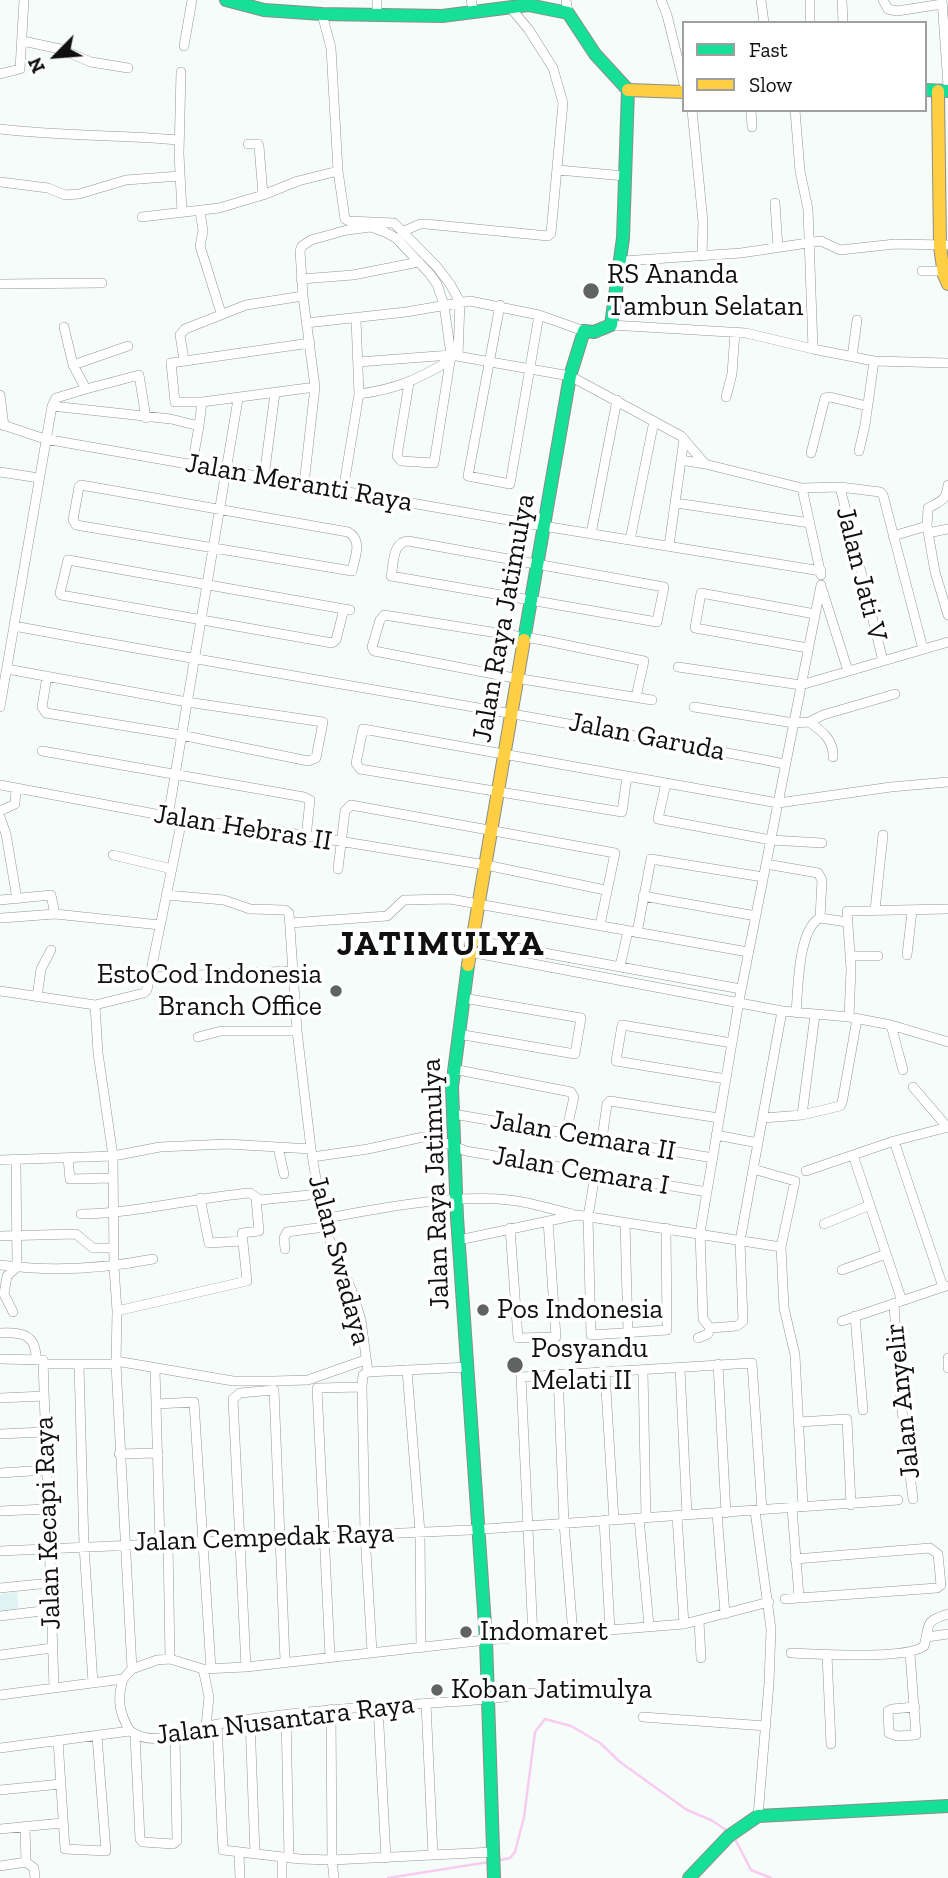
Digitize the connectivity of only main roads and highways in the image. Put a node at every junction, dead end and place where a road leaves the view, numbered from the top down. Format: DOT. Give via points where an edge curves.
graph roads {
  1 [pos="228,0"];
  2 [pos="377,6"];
  3 [pos="473,6"];
  4 [pos="567,6"];
  5 [pos="940,89"];
  6 [pos="628,90"];
  7 [pos="682,92"];
  8 [pos="944,192"];
  9 [pos="944,246"];
  10 [pos="946,277"];
  11 [pos="948,1805"];
  12 [pos="493,1863"];
  13 [pos="689,1878"];
  1 -- 2 [label="main road" via="264,10 322,14"];
  2 -- 3 [label="main road" via="429,16"];
  3 -- 4 [label="main road"];
  4 -- 6 [label="main road" via="592,51"];
  5 -- 8 [label="main road"];
  6 -- 7 [label="main road"];
  6 -- 12 [label="main road, Jalan Raya Jatimulya" via="623,261 611,325 584,331 570,376 453,1069 459,1240 486,1640"];
  8 -- 9 [label="main road"];
  9 -- 10 [label="main road"];
  11 -- 13 [label="main road" via="758,1816 734,1831"];
}
